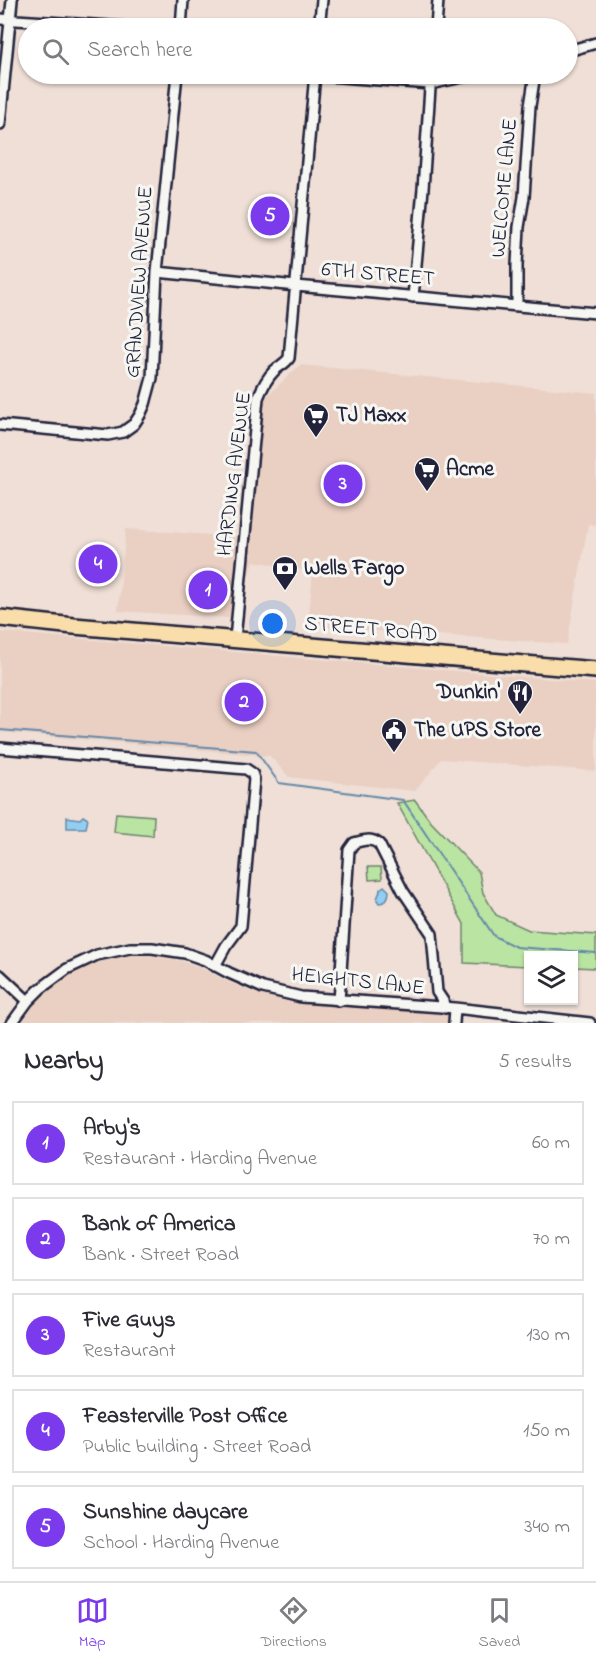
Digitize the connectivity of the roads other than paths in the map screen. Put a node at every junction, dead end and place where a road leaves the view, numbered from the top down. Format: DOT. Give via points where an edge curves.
graph roads {
  1 [pos="12,0"];
  2 [pos="183,0"];
  3 [pos="322,0"];
  4 [pos="438,0"];
  5 [pos="182,18"];
  6 [pos="320,18"];
  7 [pos="437,18"];
  8 [pos="5,19"];
  9 [pos="596,43"];
  10 [pos="578,48"];
  11 [pos="176,84"];
  12 [pos="314,84"];
  13 [pos="430,84"];
  14 [pos="533,84"];
  15 [pos="0,124"];
  16 [pos="157,272"];
  17 [pos="296,286"];
  18 [pos="413,297"];
  19 [pos="517,306"];
  20 [pos="596,313"];
  21 [pos="0,425"];
  22 [pos="0,618"];
  23 [pos="235,639"];
  24 [pos="596,670"];
  25 [pos="0,748"];
  26 [pos="215,966"];
  27 [pos="0,975"];
  28 [pos="28,1001"];
  29 [pos="339,1001"];
  30 [pos="445,1008"];
  31 [pos="455,1008"];
  32 [pos="12,1023"];
  33 [pos="454,1023"];
  34 [pos="590,1023"];
  1 -- 8 [label="street"];
  2 -- 5 [label="street"];
  3 -- 6 [label="street"];
  4 -- 7 [label="street"];
  8 -- 15 [label="street"];
  9 -- 10 [label="street"];
  11 -- 16 [label="street, GRANDVIEW AVENUE"];
  12 -- 17 [label="street, HARDING AVENUE"];
  13 -- 18 [label="street"];
  14 -- 19 [label="street, WELCOME LANE" via="519,237"];
  16 -- 17 [label="street, 6TH STREET"];
  16 -- 21 [label="street, GRANDVIEW AVENUE" via="152,378 134,424 123,432 108,435"];
  17 -- 18 [label="street, 6TH STREET"];
  17 -- 23 [label="street, HARDING AVENUE" via="288,360 267,378 258,398"];
  18 -- 19 [label="street, 6TH STREET"];
  19 -- 20 [label="street, 6TH STREET"];
  22 -- 23 [label="main road, STREET ROAD"];
  23 -- 24 [label="main road, STREET ROAD"];
  25 -- 26 [label="street" via="246,769 252,773 241,926"];
  26 -- 28 [label="street, HEIGHTS LANE" via="174,951 119,950 67,969"];
  26 -- 29 [label="street, HEIGHTS LANE" via="263,988"];
  27 -- 28 [label="street"];
  28 -- 32 [label="street, HEIGHTS LANE"];
  29 -- 30 [label="street, HEIGHTS LANE"];
  29 -- 30 [label="street" via="349,850 354,843 374,840 380,844 403,891 432,934 437,992"];
  30 -- 31 [label="street, HEIGHTS LANE"];
  31 -- 33 [label="street"];
  31 -- 34 [label="street, HEIGHTS LANE"];
}
